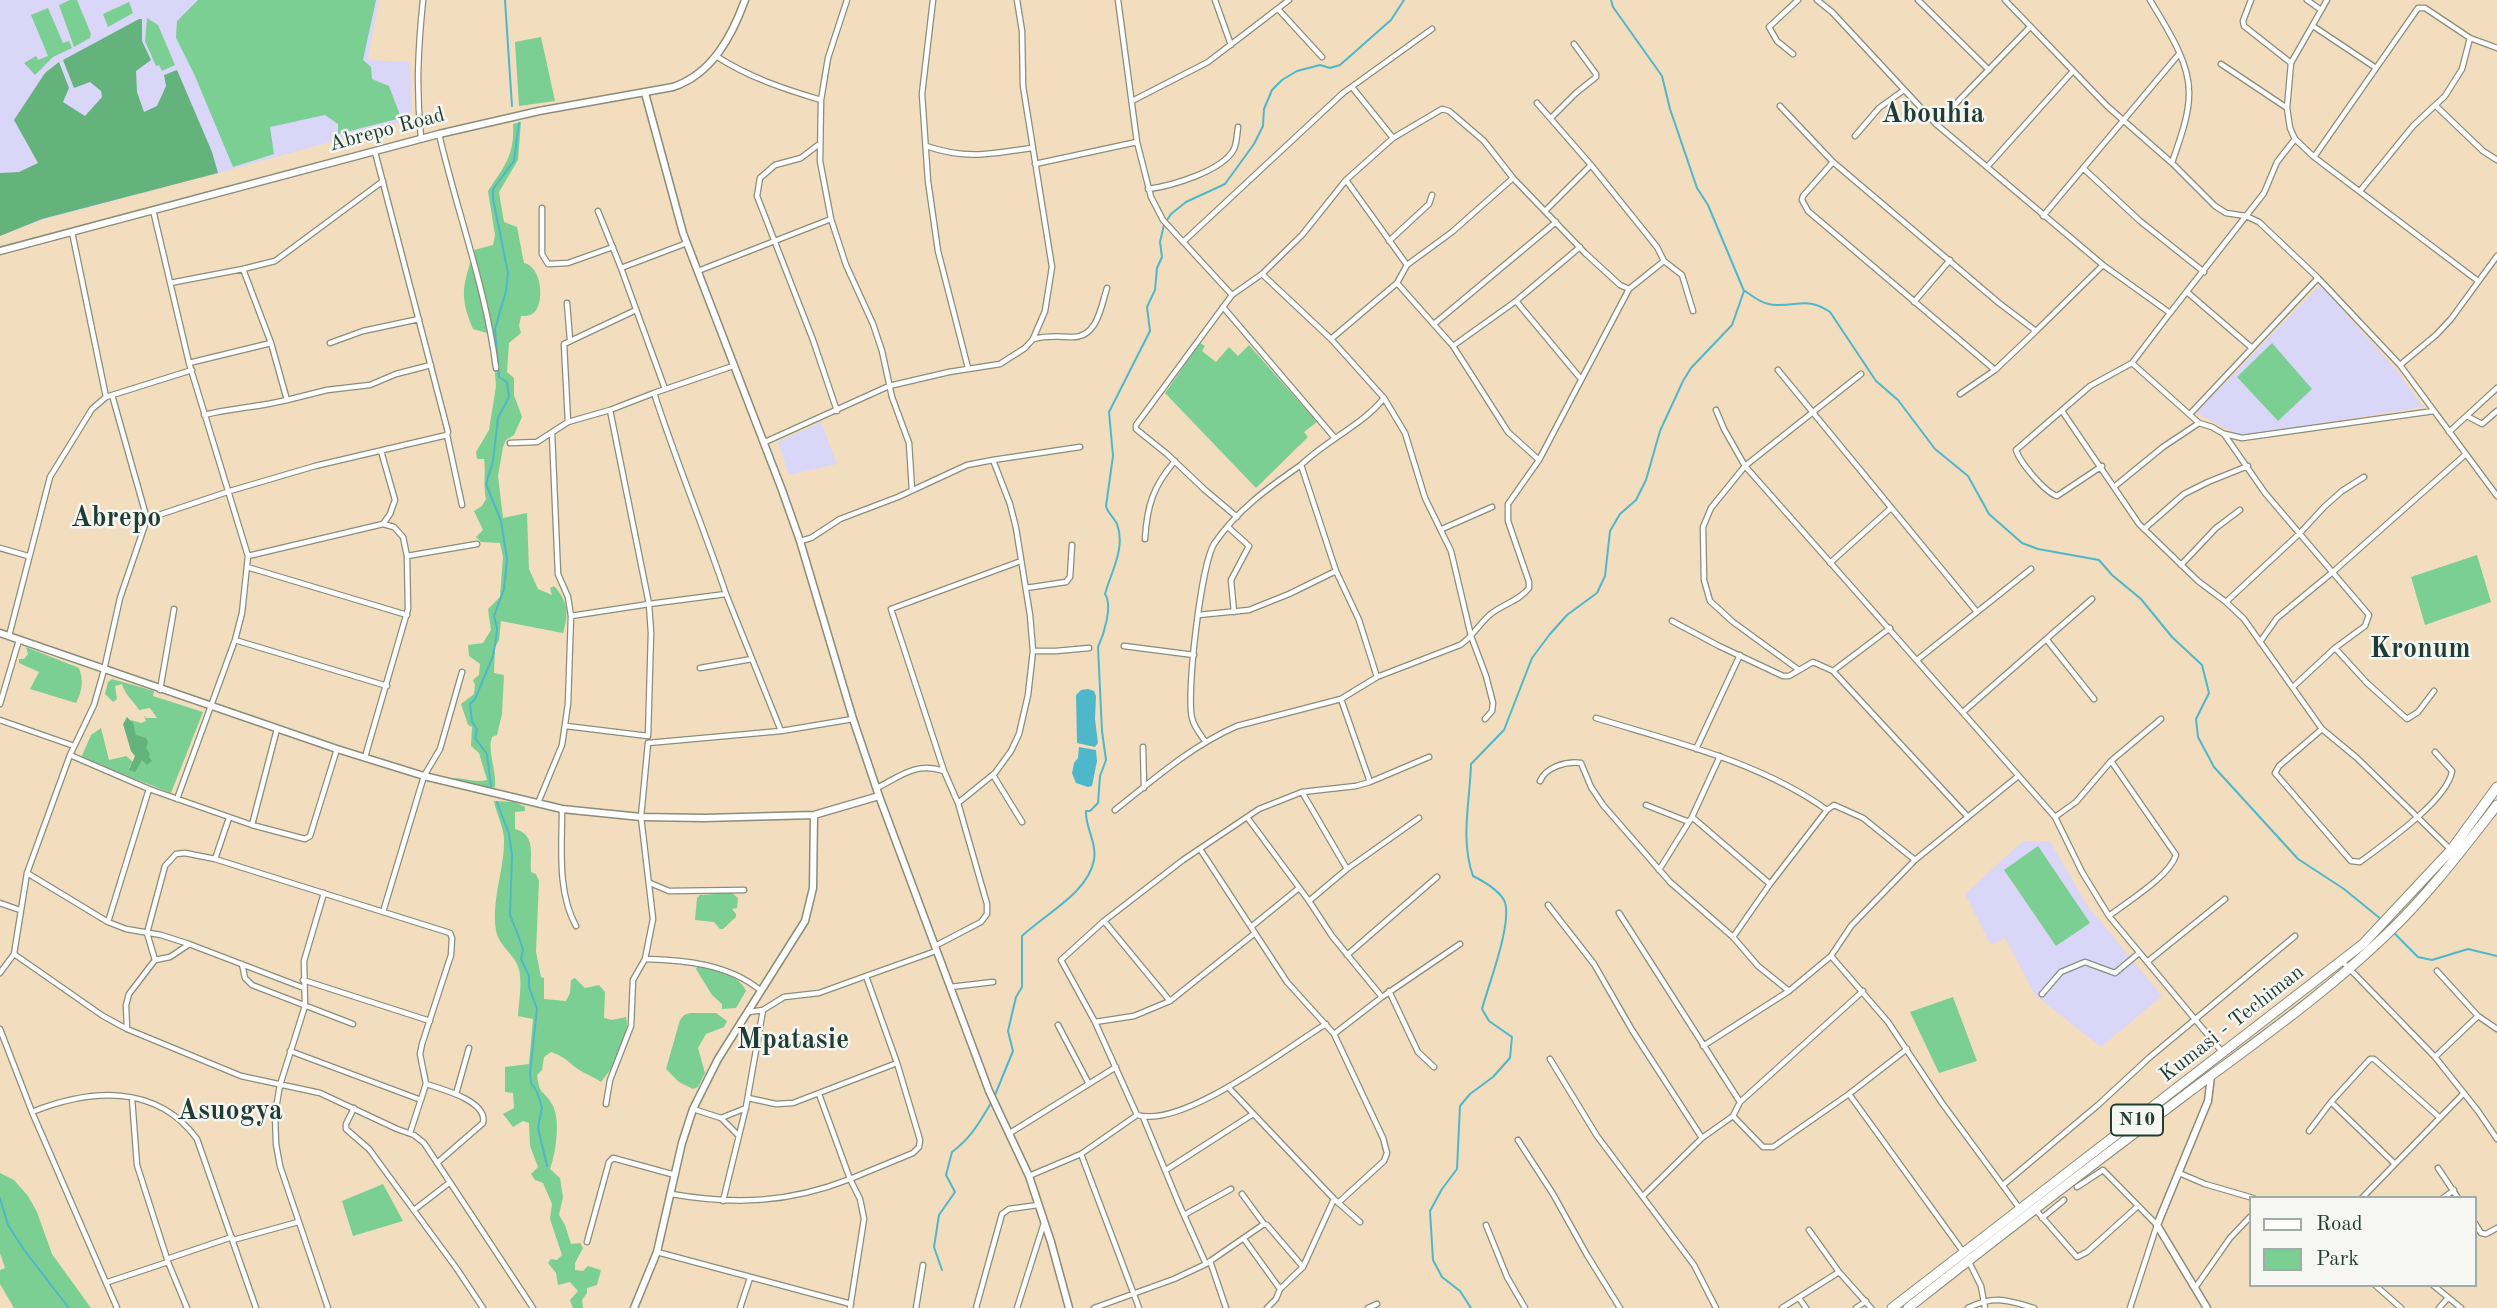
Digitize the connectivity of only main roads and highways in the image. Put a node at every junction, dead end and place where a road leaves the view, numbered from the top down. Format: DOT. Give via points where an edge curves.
graph roads {
  1 [pos="2497,787"];
  2 [pos="2497,805"];
  3 [pos="2393,921"];
  4 [pos="2345,965"];
  5 [pos="1966,1256"];
  6 [pos="1892,1308"];
  7 [pos="1908,1308"];
  1 -- 3 [label="highway, N10"];
  2 -- 3 [label="highway, N10" via="2440,877"];
  3 -- 4 [label="highway, N10"];
  4 -- 5 [label="highway, Kumasi - Techiman / N10" via="2020,1210"];
  4 -- 5 [label="highway, N10" via="2260,1040 2038,1213"];
  5 -- 6 [label="highway, Kumasi - Techiman / N10"];
  5 -- 7 [label="highway, N10"];
}
